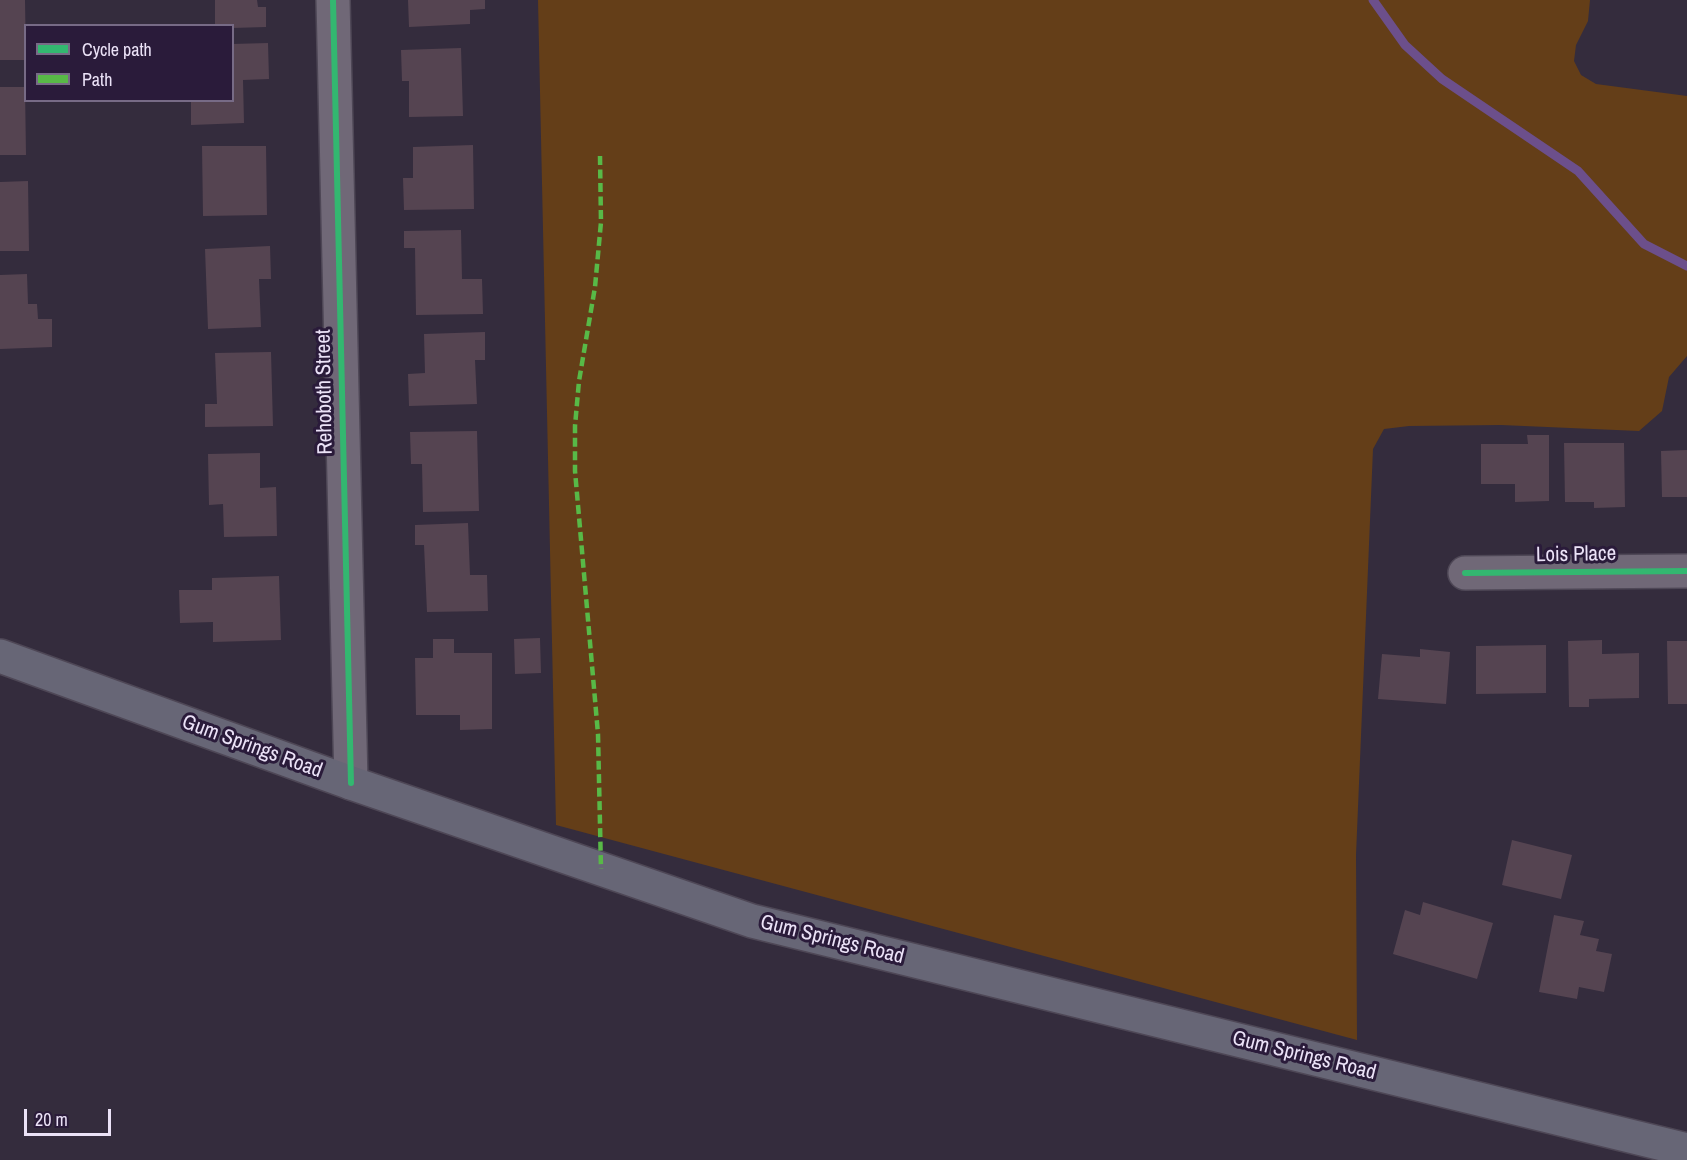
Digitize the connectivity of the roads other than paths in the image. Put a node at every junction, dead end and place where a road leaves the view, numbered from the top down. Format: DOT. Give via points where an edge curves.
graph roads {
  1 [pos="333,0"];
  2 [pos="1687,571"];
  3 [pos="1465,573"];
  4 [pos="0,656"];
  5 [pos="351,783"];
  6 [pos="1687,1150"];
  1 -- 5 [label="street, Rehoboth Street"];
  2 -- 3 [label="street, Lois Place"];
  4 -- 5 [label="main road, Gum Springs Road"];
  5 -- 6 [label="main road, Gum Springs Road" via="752,921"];
}
